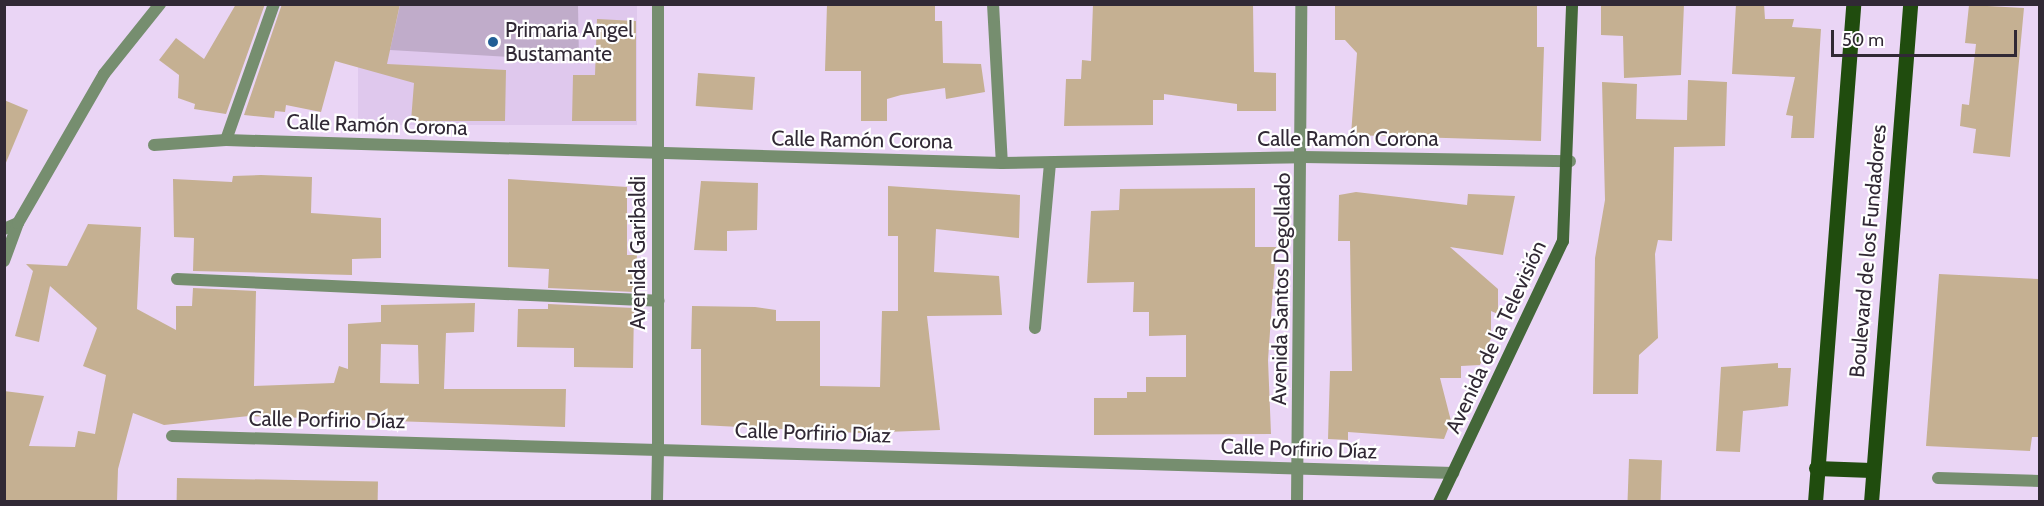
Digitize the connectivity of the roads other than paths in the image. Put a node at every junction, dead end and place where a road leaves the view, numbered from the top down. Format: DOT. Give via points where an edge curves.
graph roads {
  1 [pos="160,4"];
  2 [pos="274,4"];
  3 [pos="658,4"];
  4 [pos="993,4"];
  5 [pos="1301,4"];
  6 [pos="1572,4"];
  7 [pos="1853,4"];
  8 [pos="1910,4"];
  9 [pos="226,140"];
  10 [pos="154,145"];
  11 [pos="657,154"];
  12 [pos="1303,157"];
  13 [pos="1570,161"];
  14 [pos="1002,163"];
  15 [pos="1050,163"];
  16 [pos="18,223"];
  17 [pos="4,229"];
  18 [pos="4,261"];
  19 [pos="177,279"];
  20 [pos="658,301"];
  21 [pos="1035,328"];
  22 [pos="172,436"];
  23 [pos="658,448"];
  24 [pos="1298,468"];
  25 [pos="1816,468"];
  26 [pos="1871,470"];
  27 [pos="1453,473"];
  28 [pos="1938,478"];
  29 [pos="2040,481"];
  30 [pos="657,501"];
  31 [pos="1297,501"];
  32 [pos="1439,501"];
  33 [pos="1815,501"];
  34 [pos="1871,501"];
  1 -- 16 [label="street" via="104,74"];
  2 -- 9 [label="street"];
  3 -- 11 [label="street, Avenida Garibaldi"];
  4 -- 14 [label="street"];
  5 -- 12 [label="street, Avenida Santos Degollado"];
  6 -- 13 [label="main road, Avenida de la Televisión"];
  7 -- 25 [label="main road, Boulevard de los Fundadores"];
  8 -- 26 [label="main road, Boulevard de los Fundadores"];
  9 -- 10 [label="street, Calle Ramón Corona"];
  9 -- 11 [label="street, Calle Ramón Corona"];
  11 -- 14 [label="street, Calle Ramón Corona"];
  11 -- 20 [label="street, Avenida Garibaldi"];
  12 -- 13 [label="street, Calle Ramón Corona"];
  12 -- 15 [label="street, Calle Ramón Corona"];
  12 -- 24 [label="street, Avenida Santos Degollado"];
  13 -- 27 [label="main road, Avenida de la Televisión" via="1563,242"];
  14 -- 15 [label="street, Calle Ramón Corona"];
  15 -- 21 [label="street"];
  16 -- 17 [label="street"];
  16 -- 18 [label="street"];
  19 -- 20 [label="street"];
  20 -- 23 [label="street, Avenida Garibaldi"];
  22 -- 23 [label="street, Calle Porfirio Díaz"];
  23 -- 24 [label="street, Calle Porfirio Díaz"];
  23 -- 30 [label="street, Avenida Garibaldi"];
  24 -- 27 [label="street, Calle Porfirio Díaz"];
  24 -- 31 [label="street, Avenida Santos Degollado"];
  25 -- 26 [label="main road"];
  25 -- 33 [label="main road, Boulevard de los Fundadores"];
  26 -- 34 [label="main road, Boulevard de los Fundadores"];
  27 -- 32 [label="main road, Avenida de la Televisión"];
  28 -- 29 [label="street"];
}
